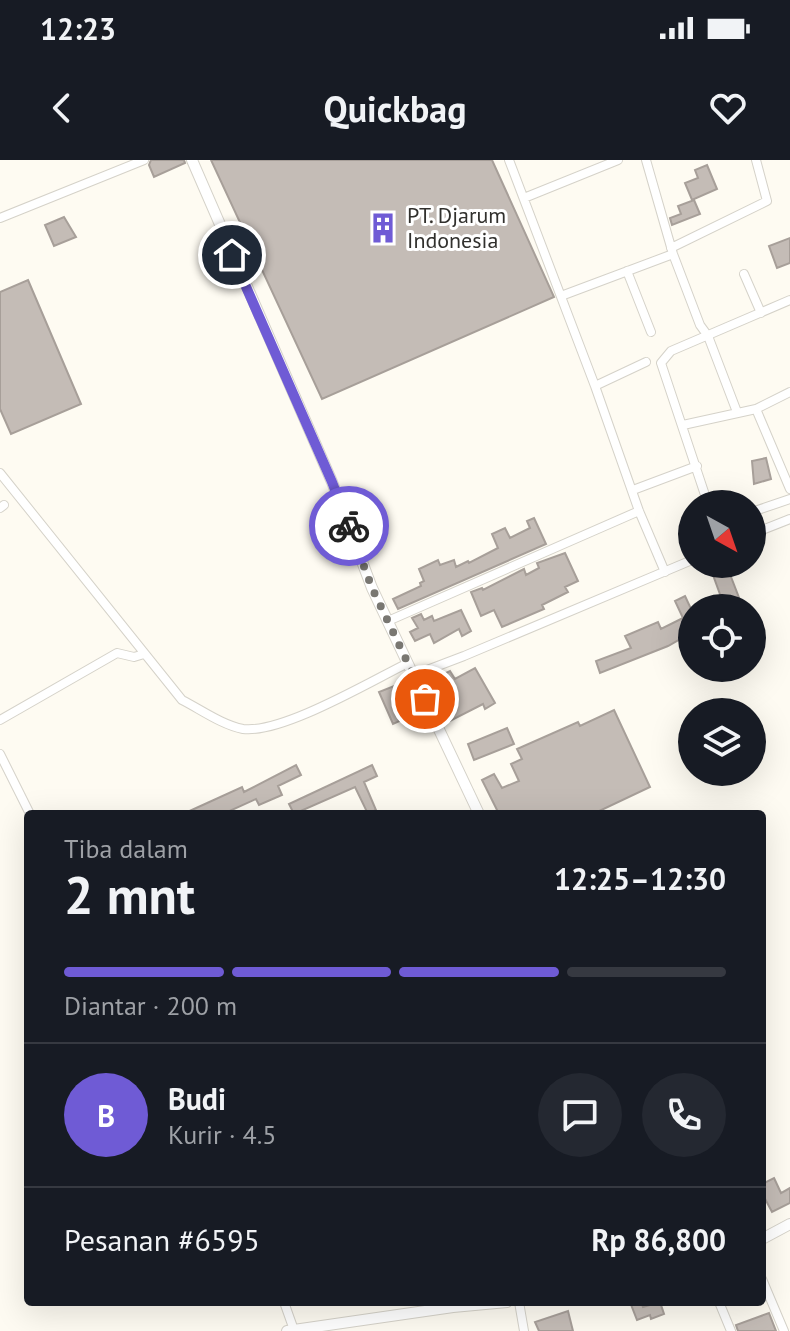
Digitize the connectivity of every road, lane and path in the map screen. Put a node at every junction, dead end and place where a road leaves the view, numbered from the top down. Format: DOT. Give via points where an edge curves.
graph roads {
  1 [pos="144,160"];
  2 [pos="192,160"];
  3 [pos="509,160"];
  4 [pos="618,160"];
  5 [pos="646,160"];
  6 [pos="756,160"];
  7 [pos="524,198"];
  8 [pos="0,218"];
  9 [pos="672,251"];
  10 [pos="627,271"];
  11 [pos="744,274"];
  12 [pos="561,296"];
  13 [pos="790,300"];
  14 [pos="761,313"];
  15 [pos="651,332"];
  16 [pos="708,336"];
  17 [pos="646,362"];
  18 [pos="595,386"];
  19 [pos="790,392"];
  20 [pos="756,409"];
  21 [pos="737,412"];
  22 [pos="683,425"];
  23 [pos="697,466"];
  24 [pos="0,473"];
  25 [pos="790,489"];
  26 [pos="633,490"];
  27 [pos="704,490"];
  28 [pos="790,499"];
  29 [pos="766,507"];
  30 [pos="639,511"];
  31 [pos="790,519"];
  32 [pos="766,528"];
  33 [pos="678,566"];
  34 [pos="665,572"];
  35 [pos="388,621"];
  36 [pos="144,654"];
  37 [pos="408,663"];
  38 [pos="414,675"];
  39 [pos="0,720"];
  40 [pos="0,754"];
  41 [pos="28,810"];
  42 [pos="477,810"];
  43 [pos="790,1224"];
  44 [pos="766,1237"];
  45 [pos="766,1288"];
  46 [pos="285,1306"];
  47 [pos="464,1306"];
  48 [pos="520,1306"];
  49 [pos="721,1306"];
  50 [pos="326,1329"];
  51 [pos="291,1330"];
  52 [pos="524,1331"];
  53 [pos="731,1331"];
  54 [pos="784,1331"];
  1 -- 8 [label="street"];
  2 -- 35 [label="street"];
  3 -- 7 [label="street"];
  4 -- 7 [label="street"];
  5 -- 9 [label="street"];
  6 -- 9 [label="street" via="767,201"];
  7 -- 12 [label="street"];
  9 -- 10 [label="street"];
  9 -- 16 [label="street"];
  10 -- 12 [label="street"];
  10 -- 15 [label="street"];
  11 -- 14 [label="street"];
  12 -- 18 [label="street"];
  13 -- 14 [label="street"];
  14 -- 16 [label="street"];
  16 -- 21 [label="street"];
  16 -- 22 [label="street" via="671,351 661,363"];
  17 -- 18 [label="street"];
  18 -- 26 [label="street"];
  19 -- 20 [label="street"];
  20 -- 21 [label="street"];
  20 -- 25 [label="street"];
  21 -- 22 [label="street"];
  22 -- 23 [label="street"];
  23 -- 26 [label="street"];
  23 -- 27 [label="street"];
  24 -- 36 [label="street"];
  26 -- 30 [label="street"];
  28 -- 29 [label="street"];
  30 -- 34 [label="street"];
  30 -- 35 [label="street"];
  31 -- 32 [label="street"];
  33 -- 34 [label="street"];
  34 -- 38 [label="street"];
  35 -- 37 [label="street"];
  36 -- 37 [label="street" via="182,700 244,729 276,724"];
  36 -- 39 [label="street" via="117,653"];
  37 -- 38 [label="street"];
  38 -- 42 [label="street"];
  40 -- 41 [label="street"];
  43 -- 44 [label="street"];
  45 -- 54 [label="street"];
  46 -- 51 [label="street"];
  47 -- 50 [label="street"];
  48 -- 52 [label="street"];
  49 -- 53 [label="street"];
  50 -- 51 [label="street"];
}
